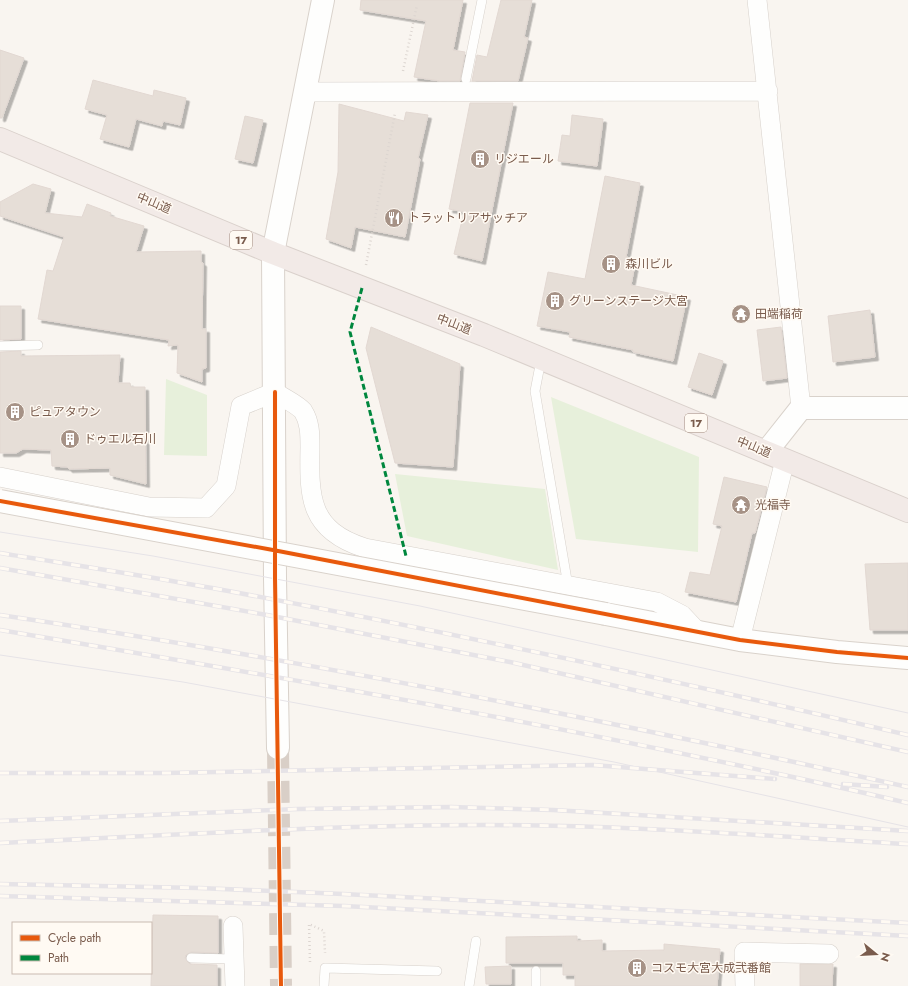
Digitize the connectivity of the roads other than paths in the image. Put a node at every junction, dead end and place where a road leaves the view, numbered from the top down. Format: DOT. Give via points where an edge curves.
graph roads {
  1 [pos="323,0"];
  2 [pos="482,0"];
  3 [pos="757,0"];
  4 [pos="465,85"];
  5 [pos="768,91"];
  6 [pos="304,92"];
  7 [pos="0,139"];
  8 [pos="273,253"];
  9 [pos="38,345"];
  10 [pos="0,346"];
  11 [pos="541,360"];
  12 [pos="275,392"];
  13 [pos="801,408"];
  14 [pos="908,408"];
  15 [pos="776,456"];
  16 [pos="0,477"];
  17 [pos="0,501"];
  18 [pos="908,511"];
  19 [pos="568,586"];
  20 [pos="696,630"];
  21 [pos="740,640"];
  22 [pos="908,658"];
  23 [pos="278,748"];
  24 [pos="233,926"];
  25 [pos="476,941"];
  26 [pos="829,954"];
  27 [pos="191,958"];
  28 [pos="233,959"];
  29 [pos="437,971"];
  30 [pos="536,971"];
  31 [pos="235,986"];
  32 [pos="324,986"];
  33 [pos="469,986"];
  34 [pos="536,986"];
  35 [pos="745,986"];
  1 -- 6 [label="street"];
  2 -- 4 [label="lane"];
  3 -- 5 [label="street"];
  4 -- 5 [label="street"];
  4 -- 6 [label="street" via="398,92"];
  5 -- 13 [label="street"];
  6 -- 8 [label="street"];
  7 -- 8 [label="highway, 中山道 / 17"];
  8 -- 11 [label="highway, 中山道 / 17"];
  8 -- 12 [label="street"];
  9 -- 10 [label="lane"];
  11 -- 15 [label="highway, 中山道 / 17"];
  11 -- 19 [label="lane" via="535,391"];
  12 -- 16 [label="street" via="241,406 226,486 206,508 149,507"];
  12 -- 19 [label="street" via="302,410 308,421 309,473 314,509 339,537 365,548"];
  12 -- 23 [label="street" via="274,578"];
  13 -- 14 [label="street"];
  13 -- 15 [label="street"];
  15 -- 18 [label="highway, 中山道 / 17"];
  15 -- 21 [label="street"];
  17 -- 20 [label="street, bridge"];
  19 -- 20 [label="street" via="657,602 682,615"];
  20 -- 21 [label="street"];
  21 -- 22 [label="street"];
  24 -- 28 [label="street"];
  25 -- 33 [label="lane"];
  26 -- 35 [label="street" via="744,952"];
  27 -- 28 [label="lane"];
  28 -- 31 [label="street"];
  29 -- 32 [label="lane" via="325,968"];
  30 -- 34 [label="lane"];
}
